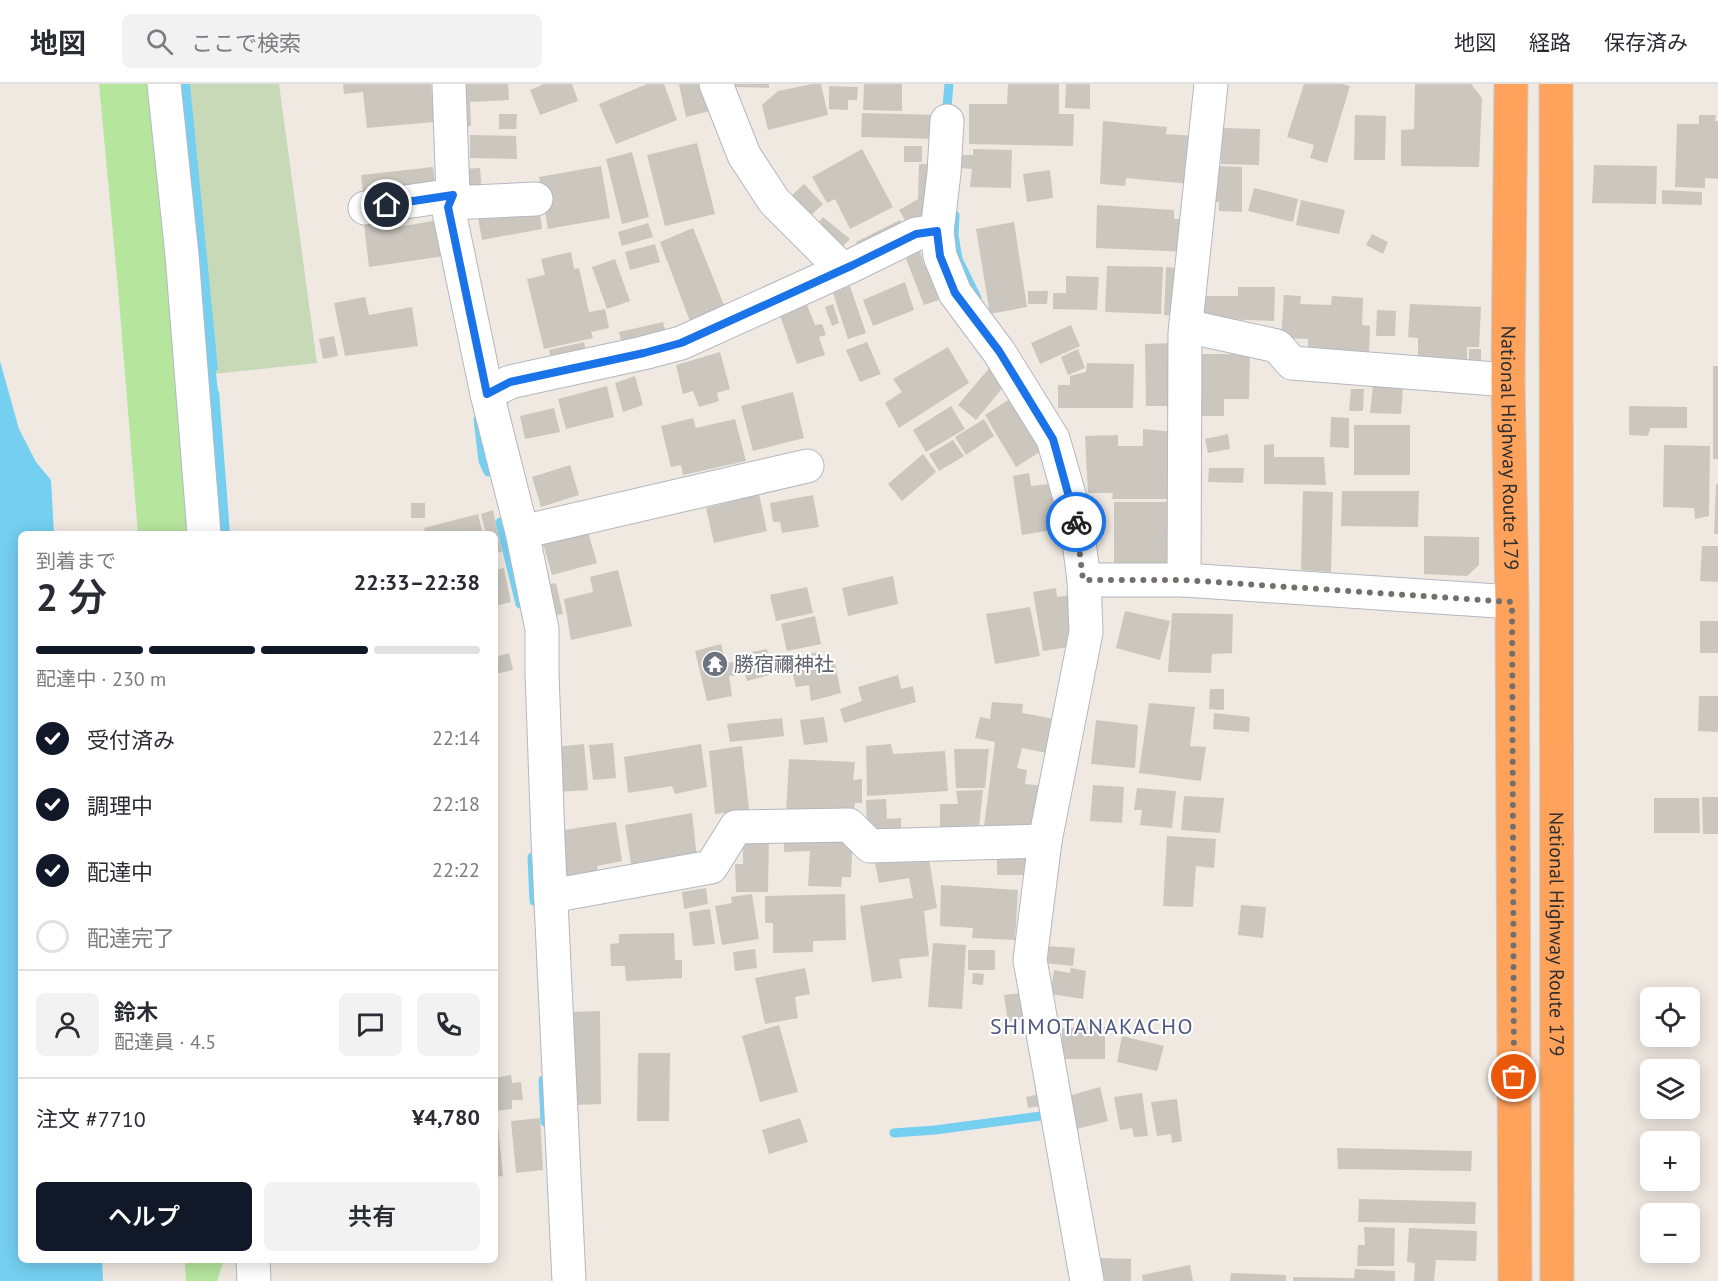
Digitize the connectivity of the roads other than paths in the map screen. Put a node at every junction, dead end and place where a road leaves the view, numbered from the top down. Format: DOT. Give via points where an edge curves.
graph roads {
  1 [pos="164,84"];
  2 [pos="449,84"];
  3 [pos="716,84"];
  4 [pos="1211,84"];
  5 [pos="1511,84"];
  6 [pos="1556,84"];
  7 [pos="947,121"];
  8 [pos="536,198"];
  9 [pos="451,199"];
  10 [pos="365,208"];
  11 [pos="937,231"];
  12 [pos="842,269"];
  13 [pos="1186,326"];
  14 [pos="1509,380"];
  15 [pos="487,394"];
  16 [pos="807,466"];
  17 [pos="204,531"];
  18 [pos="522,532"];
  19 [pos="1083,580"];
  20 [pos="1184,580"];
  21 [pos="1512,602"];
  22 [pos="1045,841"];
  23 [pos="551,896"];
  24 [pos="253,1263"];
  25 [pos="254,1281"];
  26 [pos="569,1281"];
  27 [pos="1087,1281"];
  28 [pos="1515,1281"];
  29 [pos="1557,1281"];
  1 -- 17 [label="street"];
  2 -- 9 [label="street"];
  3 -- 12 [label="street" via="744,155 774,201"];
  4 -- 13 [label="street"];
  5 -- 14 [label="highway, National Highway Route 179"];
  6 -- 29 [label="highway, National Highway Route 179"];
  7 -- 11 [label="street"];
  8 -- 9 [label="street"];
  9 -- 10 [label="street"];
  9 -- 15 [label="street" via="448,207"];
  11 -- 12 [label="street" via="916,234"];
  11 -- 19 [label="street" via="940,256 955,293 999,351 1053,439 1076,519"];
  12 -- 15 [label="street" via="681,343 510,382"];
  13 -- 14 [label="street" via="1277,346 1292,363"];
  13 -- 20 [label="street"];
  14 -- 21 [label="highway, National Highway Route 179"];
  15 -- 18 [label="street"];
  16 -- 18 [label="street"];
  18 -- 23 [label="street" via="542,629"];
  19 -- 20 [label="street"];
  19 -- 22 [label="street" via="1086,632"];
  20 -- 21 [label="street"];
  21 -- 28 [label="highway, National Highway Route 179"];
  22 -- 23 [label="street" via="870,846 849,825 736,826 711,867"];
  22 -- 27 [label="street" via="1030,960"];
  23 -- 26 [label="street"];
  24 -- 25 [label="street"];
}
